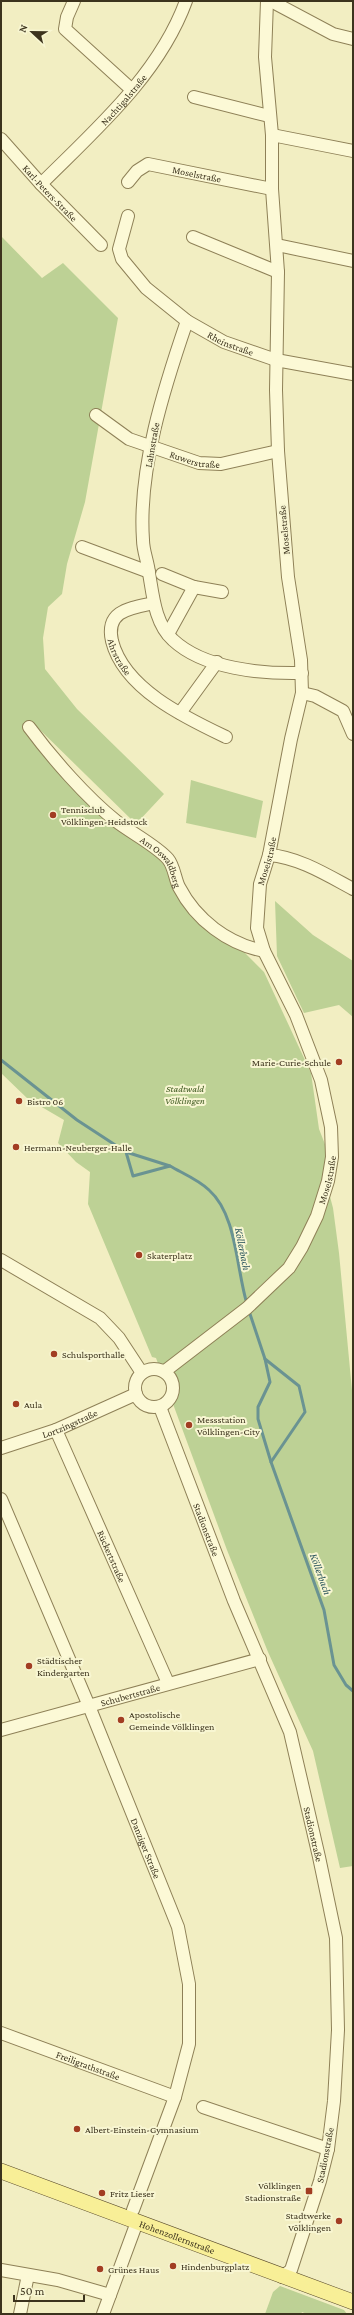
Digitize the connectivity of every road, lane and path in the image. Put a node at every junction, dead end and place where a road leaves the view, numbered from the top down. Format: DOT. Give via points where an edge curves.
graph roads {
  1 [pos="74,1"];
  2 [pos="186,1"];
  3 [pos="267,1"];
  4 [pos="271,1"];
  5 [pos="353,39"];
  6 [pos="131,89"];
  7 [pos="194,97"];
  8 [pos="269,116"];
  9 [pos="272,135"];
  10 [pos="1,139"];
  11 [pos="353,151"];
  12 [pos="128,182"];
  13 [pos="41,184"];
  14 [pos="272,189"];
  15 [pos="128,216"];
  16 [pos="193,237"];
  17 [pos="101,245"];
  18 [pos="278,245"];
  19 [pos="353,261"];
  20 [pos="278,272"];
  21 [pos="187,321"];
  22 [pos="276,360"];
  23 [pos="353,374"];
  24 [pos="96,415"];
  25 [pos="151,447"];
  26 [pos="278,451"];
  27 [pos="82,547"];
  28 [pos="149,572"];
  29 [pos="162,574"];
  30 [pos="194,587"];
  31 [pos="222,592"];
  32 [pos="154,603"];
  33 [pos="168,634"];
  34 [pos="217,662"];
  35 [pos="302,674"];
  36 [pos="302,693"];
  37 [pos="348,709"];
  38 [pos="180,713"];
  39 [pos="29,727"];
  40 [pos="353,734"];
  41 [pos="226,737"];
  42 [pos="269,855"];
  43 [pos="353,889"];
  44 [pos="264,951"];
  45 [pos="1,1260"];
  46 [pos="165,1371"];
  47 [pos="142,1373"];
  48 [pos="136,1394"];
  49 [pos="160,1406"];
  50 [pos="56,1430"];
  51 [pos="1,1448"];
  52 [pos="1,1499"];
  53 [pos="260,1659"];
  54 [pos="168,1683"];
  55 [pos="89,1706"];
  56 [pos="1,1730"];
  57 [pos="1,2033"];
  58 [pos="175,2097"];
  59 [pos="203,2107"];
  60 [pos="328,2149"];
  61 [pos="1,2171"];
  62 [pos="135,2216"];
  63 [pos="1,2270"];
  64 [pos="28,2275"];
  65 [pos="282,2276"];
  66 [pos="110,2295"];
  67 [pos="353,2302"];
  68 [pos="20,2314"];
  69 [pos="103,2314"];
  1 -- 6 [label="street" via="65,28"];
  2 -- 6 [label="street, Nachtigalstraße" via="164,47"];
  3 -- 8 [label="street, Moselstraße" via="265,57"];
  4 -- 5 [label="street" via="333,34"];
  6 -- 13 [label="street, Nachtigalstraße"];
  7 -- 8 [label="street"];
  8 -- 9 [label="street, Moselstraße"];
  9 -- 11 [label="street"];
  9 -- 14 [label="street, Moselstraße"];
  10 -- 13 [label="street, Karl-Peters-Straße"];
  12 -- 14 [label="street, Moselstraße" via="138,170 148,164"];
  13 -- 17 [label="street, Karl-Peters-Straße"];
  14 -- 18 [label="street, Moselstraße"];
  15 -- 21 [label="street, Rheinstraße" via="119,248 122,259 129,270 162,302"];
  16 -- 20 [label="street"];
  18 -- 19 [label="street"];
  18 -- 20 [label="street, Moselstraße"];
  20 -- 22 [label="street, Moselstraße"];
  21 -- 22 [label="street, Rheinstraße" via="224,342"];
  21 -- 25 [label="street, Lahnstraße" via="161,397"];
  22 -- 23 [label="street, Rheinstraße"];
  22 -- 26 [label="street, Moselstraße"];
  24 -- 25 [label="street, Ruwerstraße" via="129,439"];
  25 -- 26 [label="street, Ruwerstraße" via="199,463 221,464"];
  25 -- 28 [label="street, Lahnstraße" via="144,497 142,541"];
  26 -- 35 [label="street, Moselstraße" via="288,577"];
  27 -- 28 [label="street"];
  28 -- 32 [label="street, Lahnstraße"];
  29 -- 30 [label="street"];
  30 -- 31 [label="street"];
  30 -- 33 [label="street"];
  32 -- 33 [label="street, Lahnstraße"];
  32 -- 38 [label="street, Ahrstraße" via="126,609 117,615 112,623 114,649 124,667 150,694"];
  33 -- 34 [label="street, Lahnstraße" via="193,654"];
  34 -- 35 [label="street, Lahnstraße" via="249,671"];
  34 -- 38 [label="street"];
  35 -- 36 [label="street, Moselstraße"];
  36 -- 37 [label="street"];
  36 -- 42 [label="street, Moselstraße"];
  37 -- 40 [label="street"];
  38 -- 41 [label="street, Ahrstraße"];
  39 -- 44 [label="street, Am Oswaldberg" via="50,754 115,820 168,859 179,888 196,913 224,937 252,949"];
  42 -- 43 [label="street" via="282,856 297,862"];
  42 -- 44 [label="street, Moselstraße" via="257,901 257,928"];
  44 -- 46 [label="street, Moselstraße" via="296,1015 325,1094 331,1127 332,1157 328,1181 317,1216 289,1268 247,1308"];
  45 -- 47 [label="street" via="100,1318 119,1338"];
  46 -- 47 [label="street" via="149,1369"];
  46 -- 49 [label="street" via="172,1380 174,1390 169,1400"];
  47 -- 48 [label="street" via="135,1386"];
  48 -- 49 [label="street" via="150,1407"];
  48 -- 50 [label="street, Lortzingstraße"];
  49 -- 53 [label="street, Stadionstraße" via="234,1601"];
  50 -- 51 [label="street, Lortzingstraße"];
  50 -- 54 [label="street, Rückertstraße"];
  52 -- 55 [label="street, Danziger Straße"];
  53 -- 54 [label="street, Schubertstraße"];
  53 -- 60 [label="street, Stadionstraße" via="290,1732 336,1938 338,2030"];
  54 -- 55 [label="street, Schubertstraße"];
  55 -- 56 [label="street, Schubertstraße"];
  55 -- 58 [label="street, Danziger Straße" via="178,1927 189,1984 189,2044"];
  57 -- 58 [label="street, Freiligrathstraße"];
  58 -- 62 [label="street, Danziger Straße"];
  59 -- 60 [label="street"];
  60 -- 65 [label="street, Stadionstraße" via="291,2270"];
  61 -- 62 [label="main road, Hohenzollernstraße"];
  62 -- 65 [label="main road, Hohenzollernstraße"];
  62 -- 66 [label="street, Danziger Straße"];
  63 -- 64 [label="street"];
  64 -- 66 [label="street" via="99,2290"];
  64 -- 68 [label="street"];
  65 -- 67 [label="main road, Hohenzollernstraße"];
  66 -- 69 [label="street, Danziger Straße"];
}
